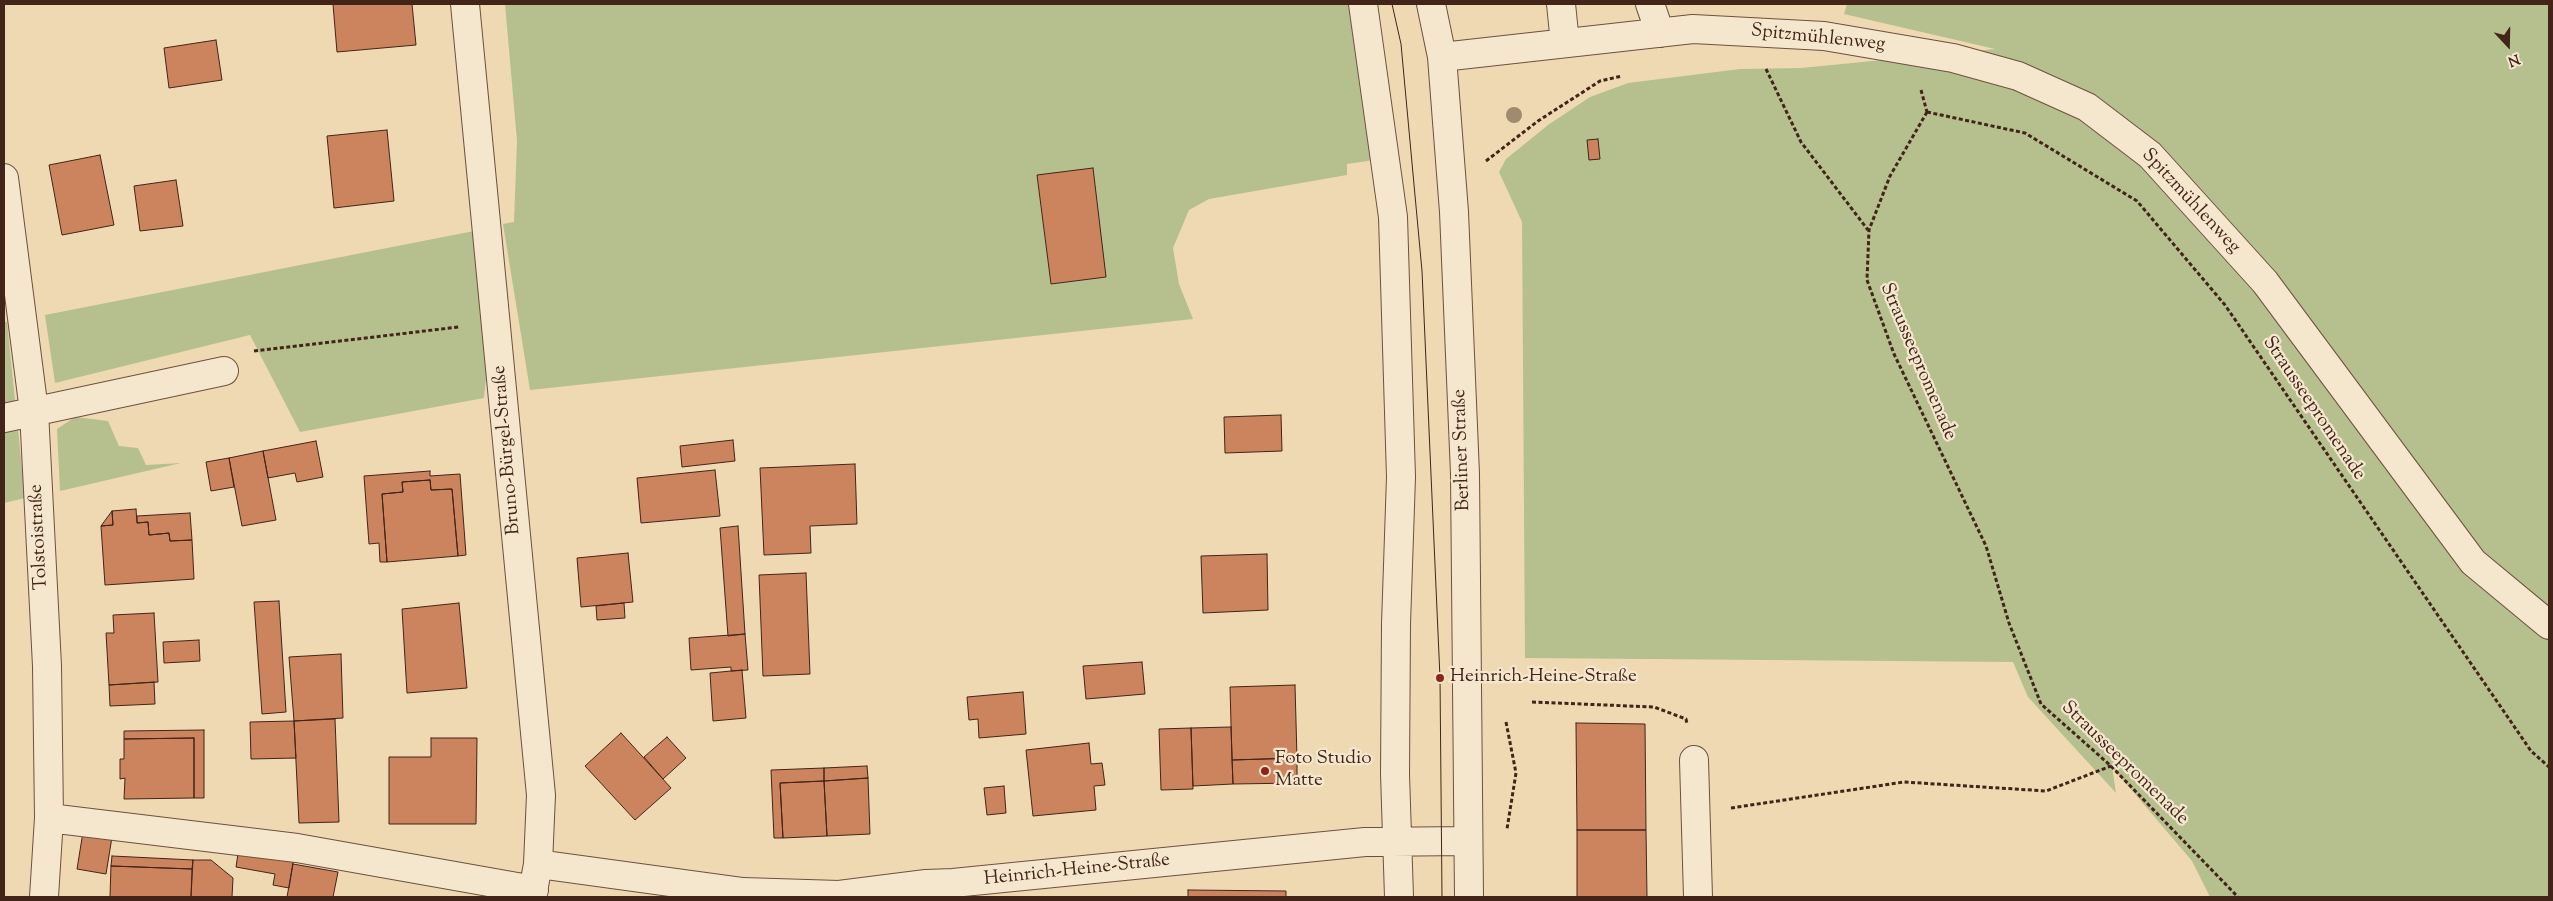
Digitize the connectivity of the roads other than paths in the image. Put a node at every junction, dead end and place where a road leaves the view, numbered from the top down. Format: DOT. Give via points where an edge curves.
graph roads {
  1 [pos="465,4"];
  2 [pos="1363,4"];
  3 [pos="1431,4"];
  4 [pos="1561,4"];
  5 [pos="1650,4"];
  6 [pos="1660,32"];
  7 [pos="1565,43"];
  8 [pos="1442,58"];
  9 [pos="4,178"];
  10 [pos="224,370"];
  11 [pos="34,411"];
  12 [pos="4,418"];
  13 [pos="2549,625"];
  14 [pos="1694,760"];
  15 [pos="49,818"];
  16 [pos="1468,841"];
  17 [pos="1397,842"];
  18 [pos="535,884"];
  19 [pos="954,890"];
  20 [pos="44,897"];
  21 [pos="1399,897"];
  22 [pos="1469,897"];
  23 [pos="1698,897"];
  1 -- 18 [label="street, Bruno-Bürgel-Straße" via="541,796"];
  2 -- 17 [label="street" via="1393,217 1400,478 1396,624"];
  3 -- 8 [label="street, Berliner Straße"];
  4 -- 7 [label="street"];
  5 -- 6 [label="street"];
  6 -- 7 [label="street, Spitzmühlenweg"];
  6 -- 13 [label="street, Spitzmühlenweg" via="1693,29 1824,36 1921,50 2018,76 2087,107 2150,155 2265,282 2472,562"];
  7 -- 8 [label="street, Spitzmühlenweg"];
  8 -- 16 [label="street, Berliner Straße" via="1454,212 1465,474"];
  9 -- 11 [label="street, Tolstoistraße"];
  10 -- 11 [label="street"];
  11 -- 12 [label="street"];
  11 -- 15 [label="street, Tolstoistraße" via="47,666"];
  14 -- 23 [label="street"];
  15 -- 18 [label="street, Heinrich-Heine-Straße" via="297,848"];
  15 -- 20 [label="street, Tolstoistraße"];
  16 -- 17 [label="street, Heinrich-Heine-Straße"];
  16 -- 22 [label="street, Berliner Straße"];
  17 -- 19 [label="street, Heinrich-Heine-Straße" via="1365,842"];
  17 -- 21 [label="street"];
  18 -- 19 [label="street, Heinrich-Heine-Straße" via="839,895 926,884"];
}
